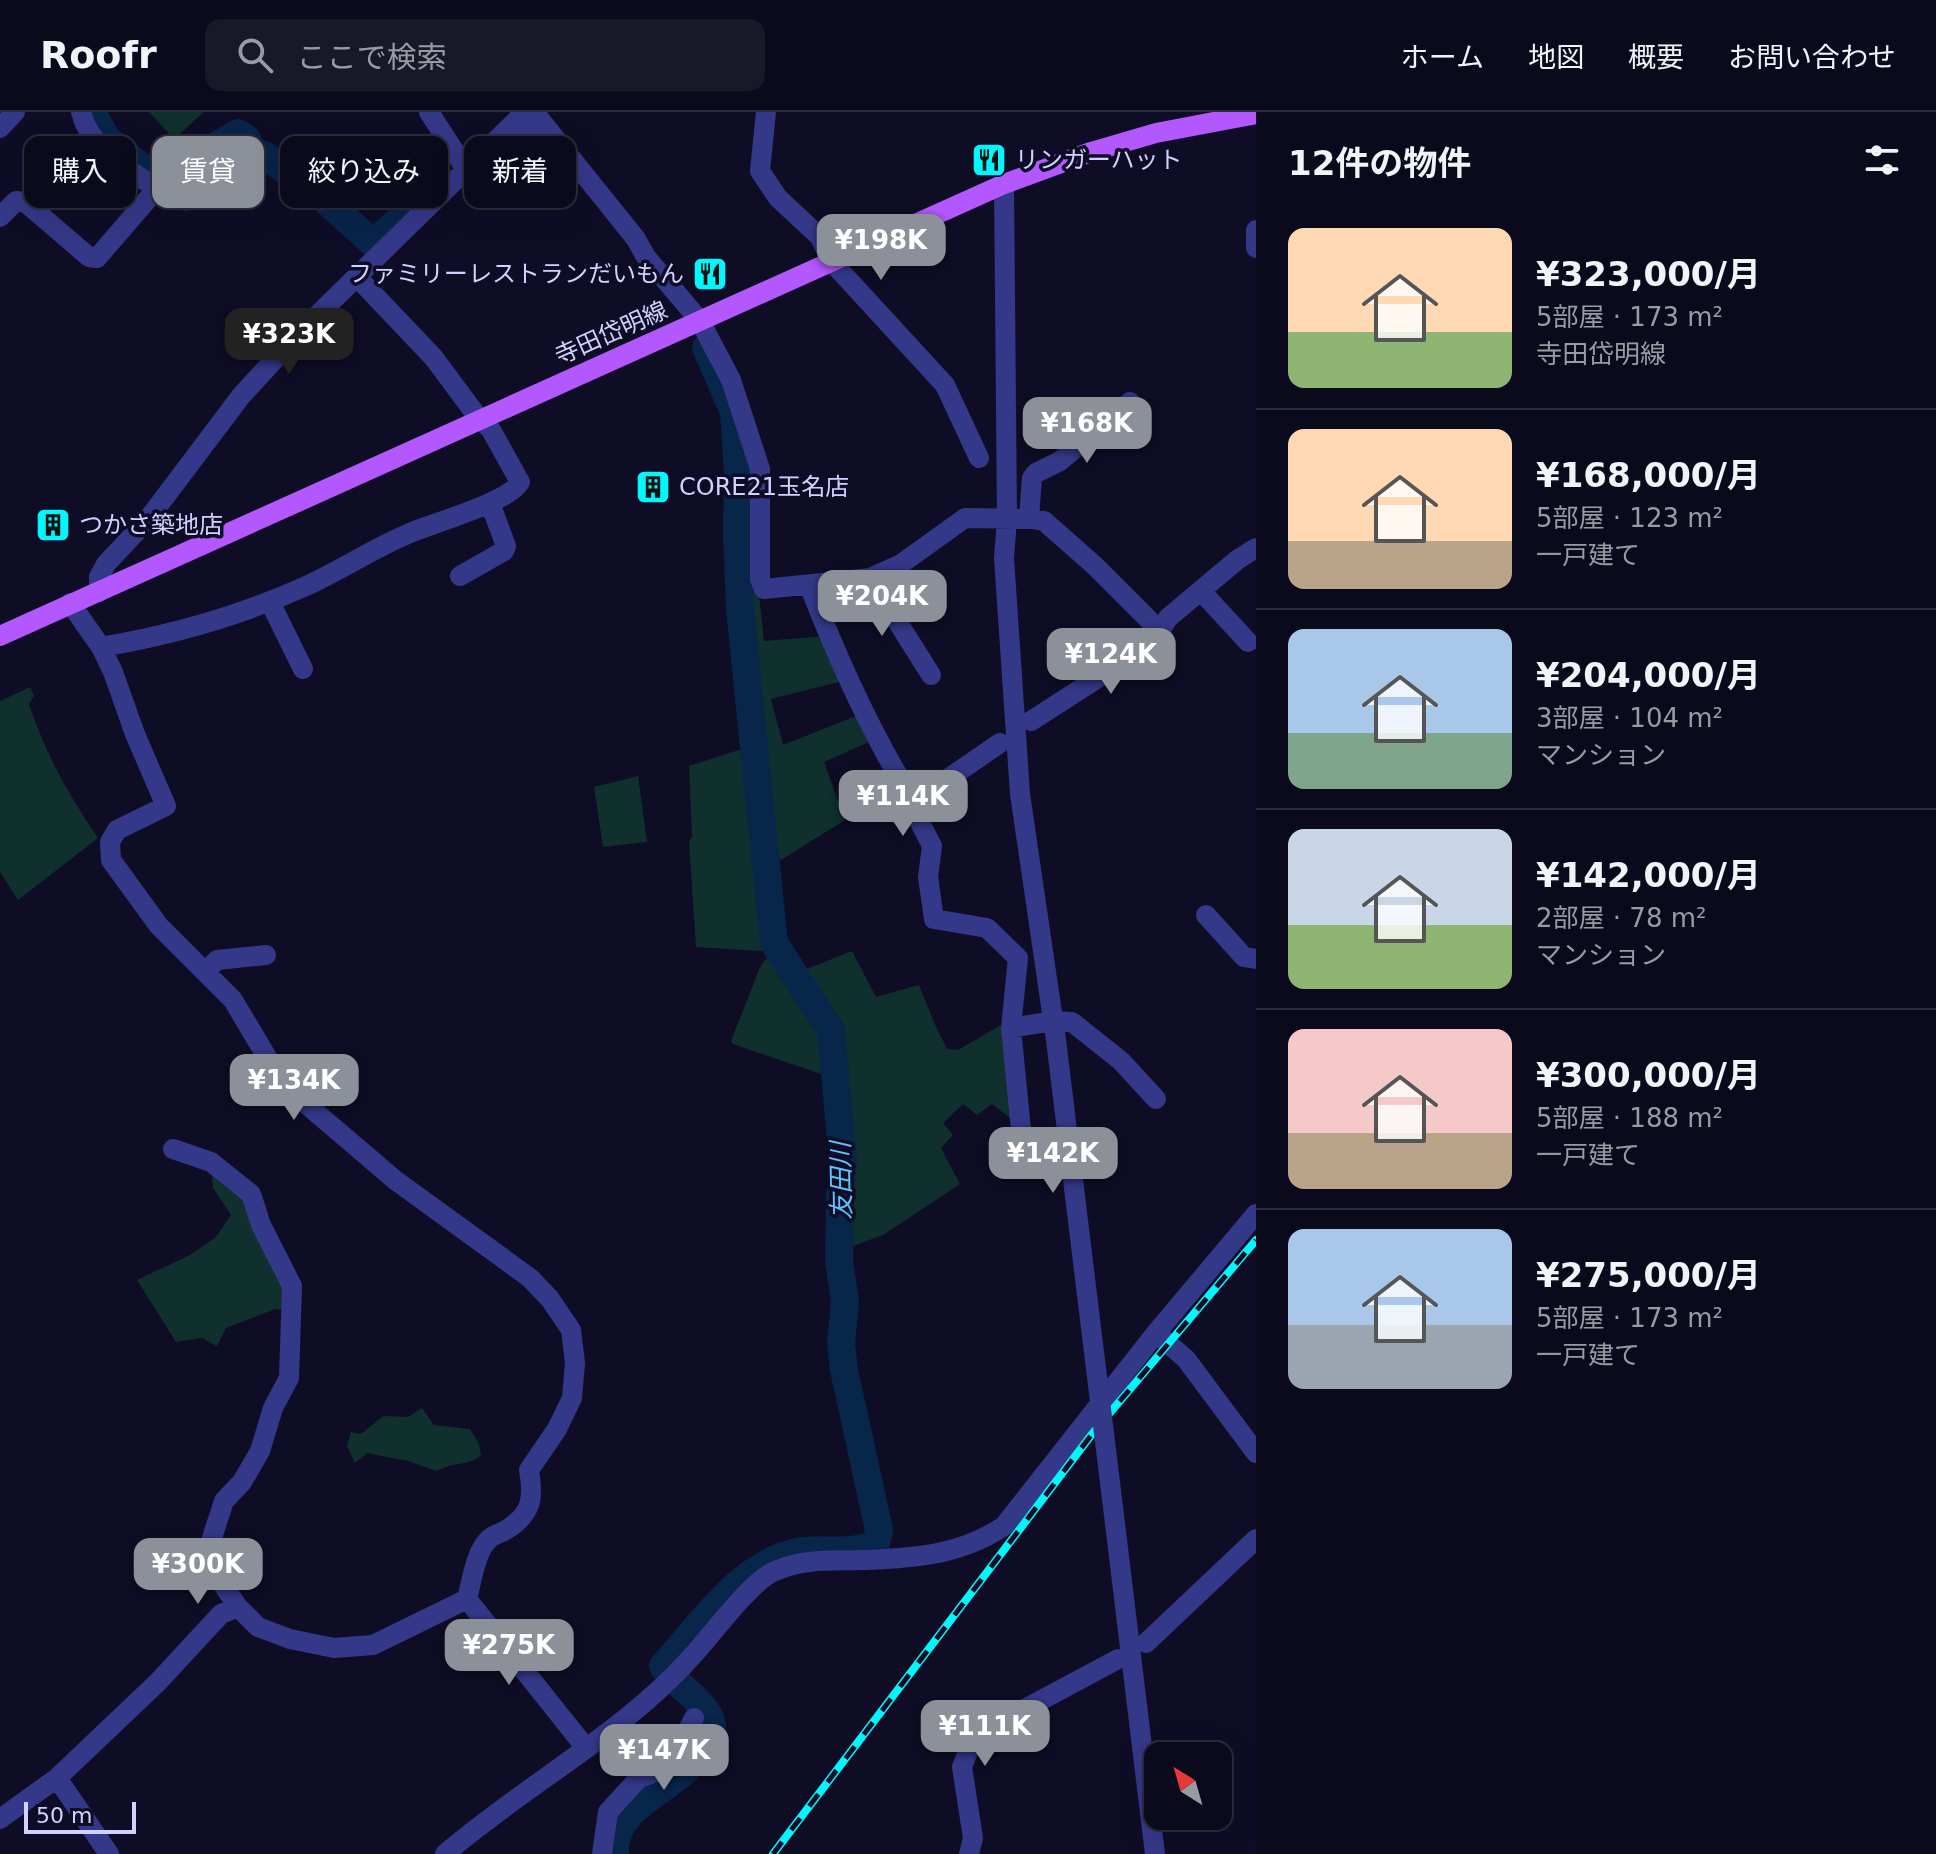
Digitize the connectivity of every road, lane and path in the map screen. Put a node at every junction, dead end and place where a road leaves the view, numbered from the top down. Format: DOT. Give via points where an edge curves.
graph roads {
  1 [pos="15,112"];
  2 [pos="81,112"];
  3 [pos="429,112"];
  4 [pos="766,112"];
  5 [pos="526,114"];
  6 [pos="1256,114"];
  7 [pos="0,128"];
  8 [pos="538,136"];
  9 [pos="463,166"];
  10 [pos="1004,184"];
  11 [pos="0,217"];
  12 [pos="1256,230"];
  13 [pos="1256,248"];
  14 [pos="831,261"];
  15 [pos="357,277"];
  16 [pos="700,321"];
  17 [pos="1130,402"];
  18 [pos="482,420"];
  19 [pos="979,458"];
  20 [pos="490,503"];
  21 [pos="1029,518"];
  22 [pos="1007,519"];
  23 [pos="1256,548"];
  24 [pos="460,576"];
  25 [pos="870,578"];
  26 [pos="809,585"];
  27 [pos="1201,591"];
  28 [pos="99,592"];
  29 [pos="270,602"];
  30 [pos="70,603"];
  31 [pos="1160,631"];
  32 [pos="0,636"];
  33 [pos="1248,642"];
  34 [pos="101,647"];
  35 [pos="303,669"];
  36 [pos="931,675"];
  37 [pos="1031,721"];
  38 [pos="1000,743"];
  39 [pos="914,802"];
  40 [pos="1206,915"];
  41 [pos="266,955"];
  42 [pos="1256,959"];
  43 [pos="205,972"];
  44 [pos="1053,1021"];
  45 [pos="1011,1028"];
  46 [pos="1156,1099"];
  47 [pos="1022,1140"];
  48 [pos="173,1149"];
  49 [pos="1256,1214"];
  50 [pos="1156,1333"];
  51 [pos="1256,1453"];
  52 [pos="1256,1539"];
  53 [pos="467,1599"];
  54 [pos="238,1607"];
  55 [pos="1146,1643"];
  56 [pos="1118,1659"];
  57 [pos="694,1718"];
  58 [pos="586,1748"];
  59 [pos="57,1778"];
  60 [pos="0,1819"];
  61 [pos="109,1854"];
  62 [pos="445,1854"];
  63 [pos="602,1854"];
  64 [pos="969,1854"];
  65 [pos="1155,1854"];
  1 -- 7 [label="street"];
  2 -- 11 [label="street" via="99,146 151,185 153,193 97,258 89,257 25,202 16,201"];
  3 -- 9 [label="street"];
  4 -- 14 [label="street" via="760,171 778,198 820,237"];
  5 -- 8 [label="street"];
  5 -- 9 [label="street"];
  5 -- 16 [label="street"];
  6 -- 10 [label="main road, 寺田岱明線" via="1156,133"];
  9 -- 15 [label="street"];
  10 -- 14 [label="main road, 寺田岱明線"];
  10 -- 22 [label="street"];
  12 -- 13 [label="street"];
  14 -- 16 [label="main road, 寺田岱明線"];
  14 -- 19 [label="street" via="945,385"];
  15 -- 18 [label="street" via="434,358"];
  15 -- 28 [label="street" via="241,396 149,518 106,564"];
  16 -- 18 [label="main road, 寺田岱明線"];
  16 -- 26 [label="street" via="731,380 760,469 764,589"];
  17 -- 21 [label="street" via="1060,461 1036,473"];
  18 -- 20 [label="street" via="520,482"];
  18 -- 28 [label="main road, 寺田岱明線"];
  20 -- 24 [label="street" via="504,551"];
  20 -- 29 [label="street" via="396,539"];
  21 -- 22 [label="street"];
  21 -- 31 [label="street" via="1044,521"];
  22 -- 25 [label="street" via="965,518 901,564"];
  22 -- 44 [label="street" via="1004,558 1020,794"];
  23 -- 27 [label="street"];
  25 -- 26 [label="street"];
  25 -- 36 [label="street"];
  26 -- 39 [label="street" via="884,755"];
  27 -- 31 [label="street"];
  27 -- 33 [label="street"];
  28 -- 30 [label="main road, 寺田岱明線"];
  29 -- 34 [label="street" via="162,636"];
  29 -- 35 [label="street"];
  30 -- 32 [label="main road, 寺田岱明線"];
  30 -- 34 [label="street"];
  31 -- 37 [label="street" via="1135,654"];
  34 -- 43 [label="street" via="166,806 117,830 110,842 111,860 159,926"];
  38 -- 39 [label="street"];
  39 -- 45 [label="street" via="932,846 928,877 934,919 987,928 1018,958"];
  40 -- 42 [label="street" via="1244,957"];
  41 -- 43 [label="street" via="217,960"];
  43 -- 53 [label="street" via="233,1000 292,1092 395,1180 530,1278 571,1330 572,1398 529,1470 534,1495 526,1513 489,1538"];
  44 -- 45 [label="street"];
  44 -- 46 [label="street" via="1072,1022 1121,1061"];
  44 -- 65 [label="street, bridge"];
  45 -- 47 [label="street"];
  48 -- 54 [label="street" via="211,1162 251,1194 292,1286 289,1378 260,1451 224,1501 210,1544 209,1564"];
  49 -- 50 [label="street"];
  50 -- 51 [label="street" via="1186,1359"];
  50 -- 58 [label="street" via="1004,1526 957,1551 814,1559 774,1571 673,1679"];
  52 -- 55 [label="street"];
  53 -- 54 [label="street" via="373,1645 334,1648 258,1627"];
  53 -- 58 [label="street"];
  54 -- 59 [label="street" via="221,1614"];
  56 -- 64 [label="street" via="991,1727 969,1749 962,1767 973,1838"];
  57 -- 63 [label="street" via="676,1753 659,1771 639,1778 608,1812"];
  58 -- 62 [label="street"];
  59 -- 60 [label="street"];
  59 -- 61 [label="street"];
}
